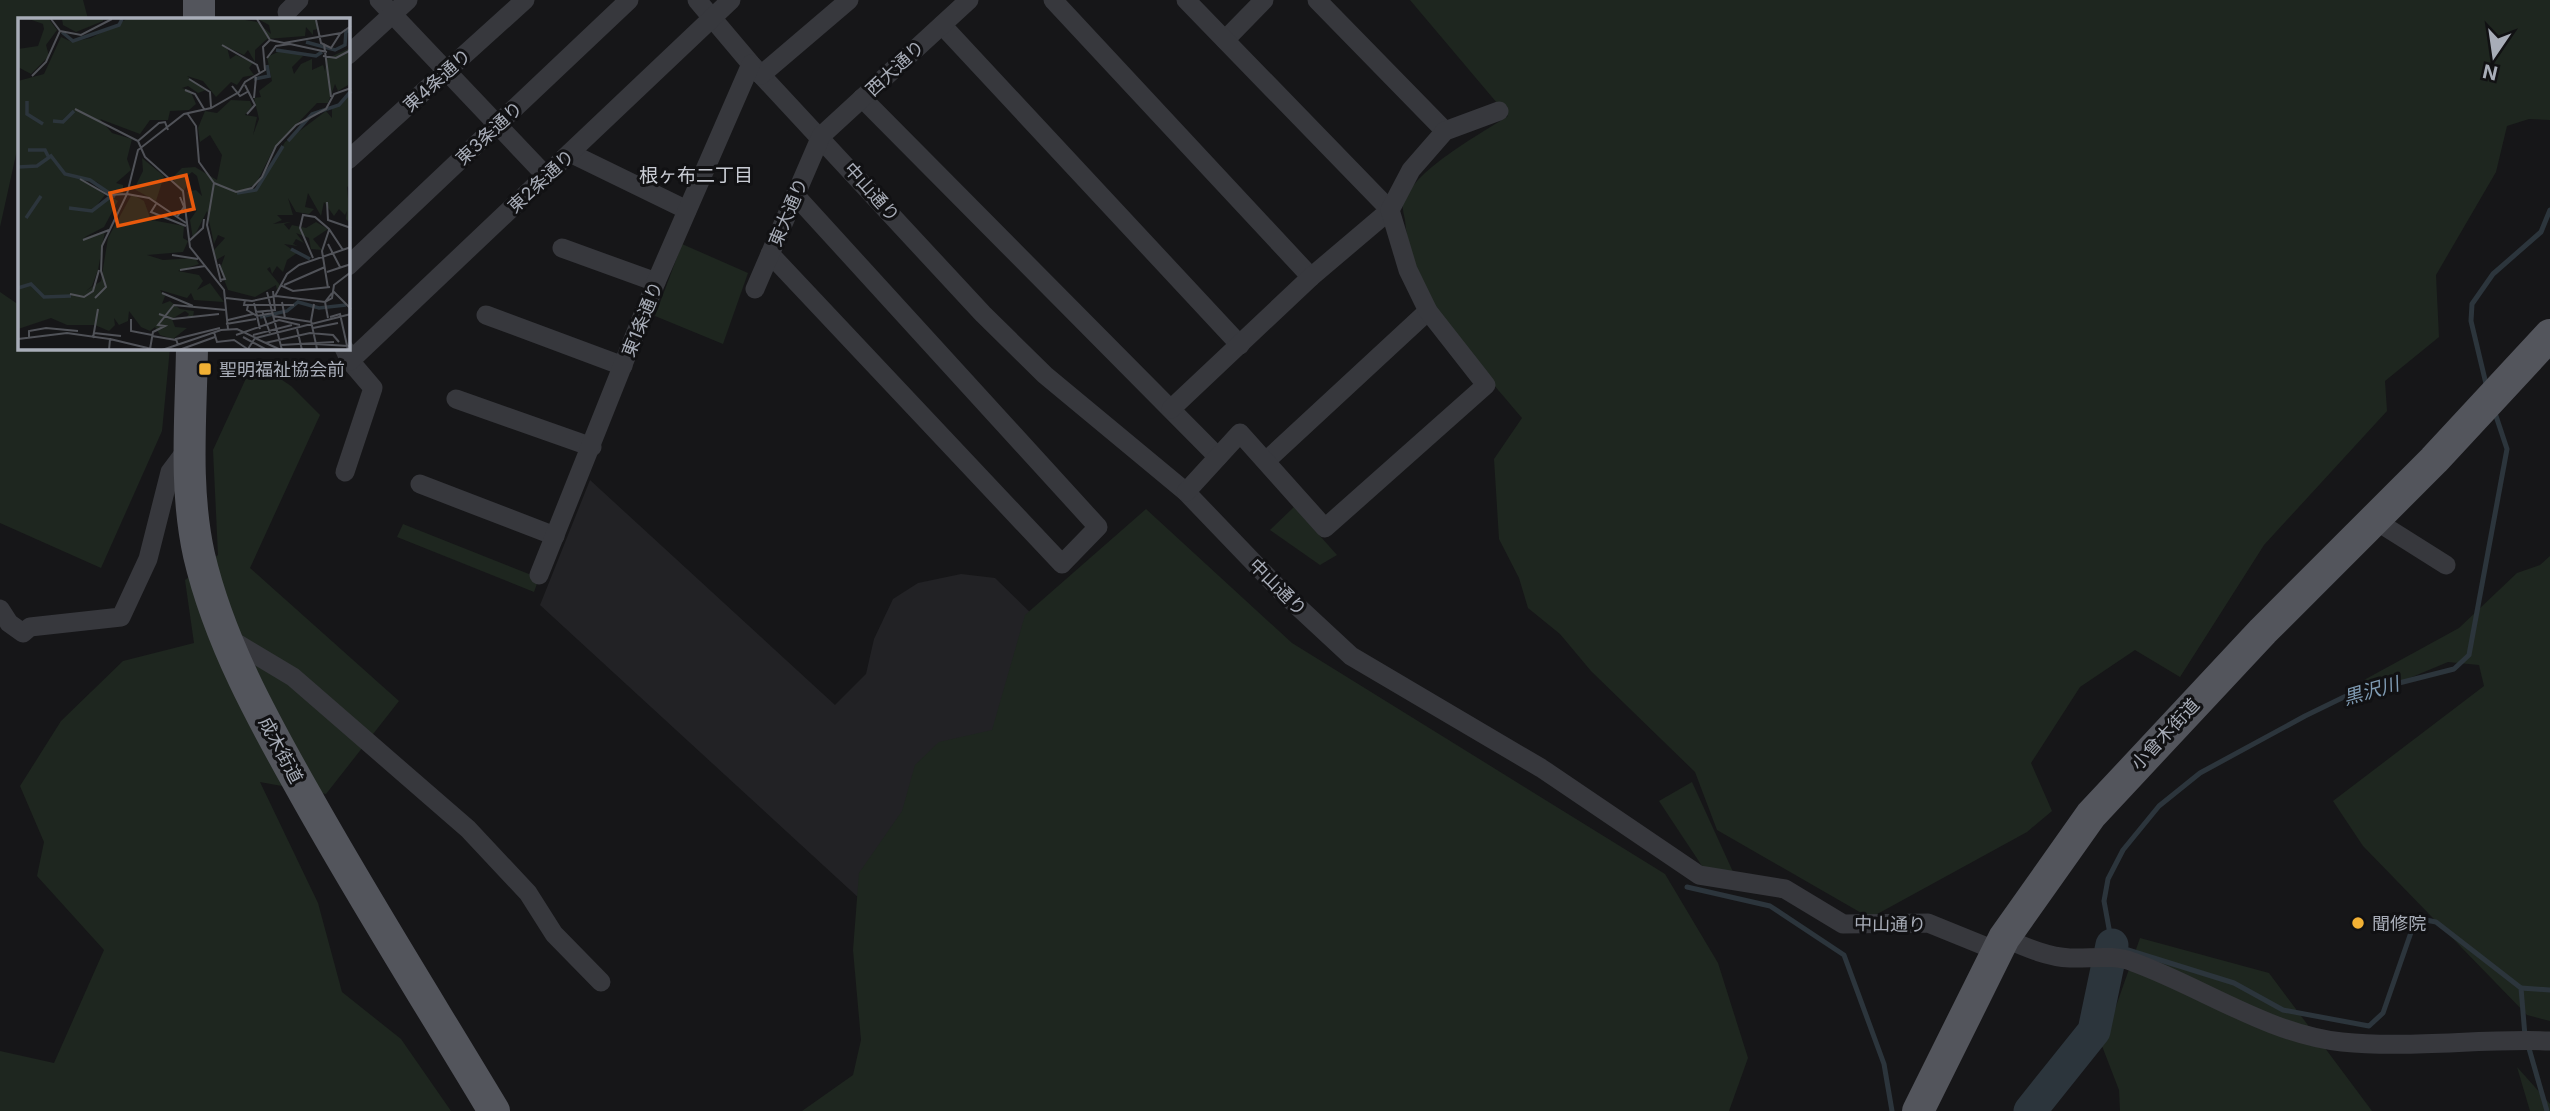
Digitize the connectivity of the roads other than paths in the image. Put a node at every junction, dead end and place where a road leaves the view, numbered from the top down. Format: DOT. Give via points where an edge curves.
graph roads {
  1 [pos="199,0"];
  2 [pos="408,0"];
  3 [pos="525,0"];
  4 [pos="629,0"];
  5 [pos="696,0"];
  6 [pos="731,0"];
  7 [pos="849,0"];
  8 [pos="969,0"];
  9 [pos="1053,0"];
  10 [pos="1186,0"];
  11 [pos="1264,0"];
  12 [pos="1317,0"];
  13 [pos="386,7"];
  14 [pos="199,18"];
  15 [pos="712,18"];
  16 [pos="942,25"];
  17 [pos="1225,40"];
  18 [pos="350,52"];
  19 [pos="756,70"];
  20 [pos="447,71"];
  21 [pos="862,98"];
  22 [pos="1499,111"];
  23 [pos="497,125"];
  24 [pos="1445,131"];
  25 [pos="821,136"];
  26 [pos="570,153"];
  27 [pos="350,158"];
  28 [pos="546,176"];
  29 [pos="795,195"];
  30 [pos="687,210"];
  31 [pos="1390,210"];
  32 [pos="562,248"];
  33 [pos="770,254"];
  34 [pos="350,264"];
  35 [pos="1311,277"];
  36 [pos="656,282"];
  37 [pos="755,289"];
  38 [pos="1428,311"];
  39 [pos="486,315"];
  40 [pos="2550,335"];
  41 [pos="1240,345"];
  42 [pos="192,350"];
  43 [pos="347,355"];
  44 [pos="623,366"];
  45 [pos="457,399"];
  46 [pos="1171,409"];
  47 [pos="189,447"];
  48 [pos="592,447"];
  49 [pos="1218,457"];
  50 [pos="1266,461"];
  51 [pos="345,472"];
  52 [pos="419,484"];
  53 [pos="1186,492"];
  54 [pos="2373,519"];
  55 [pos="555,536"];
  56 [pos="2446,565"];
  57 [pos="539,575"];
  58 [pos="0,609"];
  59 [pos="224,635"];
  60 [pos="2001,945"];
  61 [pos="601,982"];
  62 [pos="2550,1041"];
  63 [pos="494,1111"];
  64 [pos="1917,1111"];
  1 -- 14 [label="main road"];
  2 -- 13 [label="street"];
  3 -- 20 [label="street, 東4条通り"];
  4 -- 23 [label="street, 東3条通り"];
  5 -- 15 [label="street, 中山通り"];
  6 -- 15 [label="street, 東2条通り"];
  7 -- 19 [label="street"];
  8 -- 16 [label="street, 西大通り"];
  9 -- 35 [label="street"];
  10 -- 17 [label="street"];
  11 -- 17 [label="street"];
  12 -- 24 [label="street"];
  13 -- 18 [label="street"];
  13 -- 20 [label="street"];
  15 -- 19 [label="street, 中山通り"];
  15 -- 26 [label="street, 東2条通り"];
  16 -- 21 [label="street, 西大通り"];
  16 -- 41 [label="street"];
  17 -- 31 [label="street"];
  19 -- 25 [label="street, 中山通り"];
  19 -- 30 [label="street, 東1条通り"];
  20 -- 23 [label="street"];
  20 -- 27 [label="street, 東4条通り"];
  21 -- 25 [label="street, 西大通り"];
  21 -- 46 [label="street"];
  22 -- 24 [label="street"];
  23 -- 28 [label="street"];
  23 -- 34 [label="street, 東3条通り"];
  24 -- 31 [label="street" via="1411,170"];
  25 -- 29 [label="street, 東大通り"];
  25 -- 53 [label="street, 中山通り" via="1045,375"];
  26 -- 28 [label="street, 東2条通り"];
  26 -- 30 [label="street"];
  28 -- 43 [label="street, 東2条通り"];
  29 -- 33 [label="street, 東大通り"];
  29 -- 33 [label="street" via="1098,527 1062,564"];
  30 -- 36 [label="street, 東1条通り"];
  31 -- 35 [label="street"];
  31 -- 38 [label="street" via="1408,270"];
  32 -- 36 [label="street"];
  33 -- 37 [label="street, 東大通り"];
  35 -- 41 [label="street"];
  36 -- 44 [label="street, 東1条通り"];
  38 -- 50 [label="street"];
  38 -- 50 [label="street" via="1486,385 1325,528"];
  39 -- 44 [label="street"];
  40 -- 54 [label="main road, 小曾木街道"];
  41 -- 46 [label="street"];
  42 -- 47 [label="main road, 成木街道"];
  43 -- 51 [label="street" via="373,388"];
  44 -- 48 [label="street, 東1条通り"];
  45 -- 48 [label="street"];
  46 -- 49 [label="street"];
  47 -- 58 [label="street" via="170,472 148,559 121,617 30,627 23,633"];
  47 -- 59 [label="main road, 成木街道" via="199,554"];
  48 -- 55 [label="street, 東1条通り"];
  49 -- 50 [label="street" via="1240,433"];
  49 -- 53 [label="street"];
  52 -- 55 [label="street"];
  53 -- 60 [label="street, 中山通り" via="1351,656 1541,768 1699,875 1785,889 1843,924 1928,923"];
  54 -- 56 [label="street"];
  54 -- 60 [label="main road, 小曾木街道" via="2091,815"];
  55 -- 57 [label="street, 東1条通り"];
  59 -- 61 [label="street" via="293,677 468,829 528,893 554,934"];
  59 -- 63 [label="main road, 成木街道" via="284,758"];
  60 -- 62 [label="street, 中山通り" via="2067,958 2133,962 2296,1032 2341,1042"];
  60 -- 64 [label="main road, 小曾木街道"];
}
